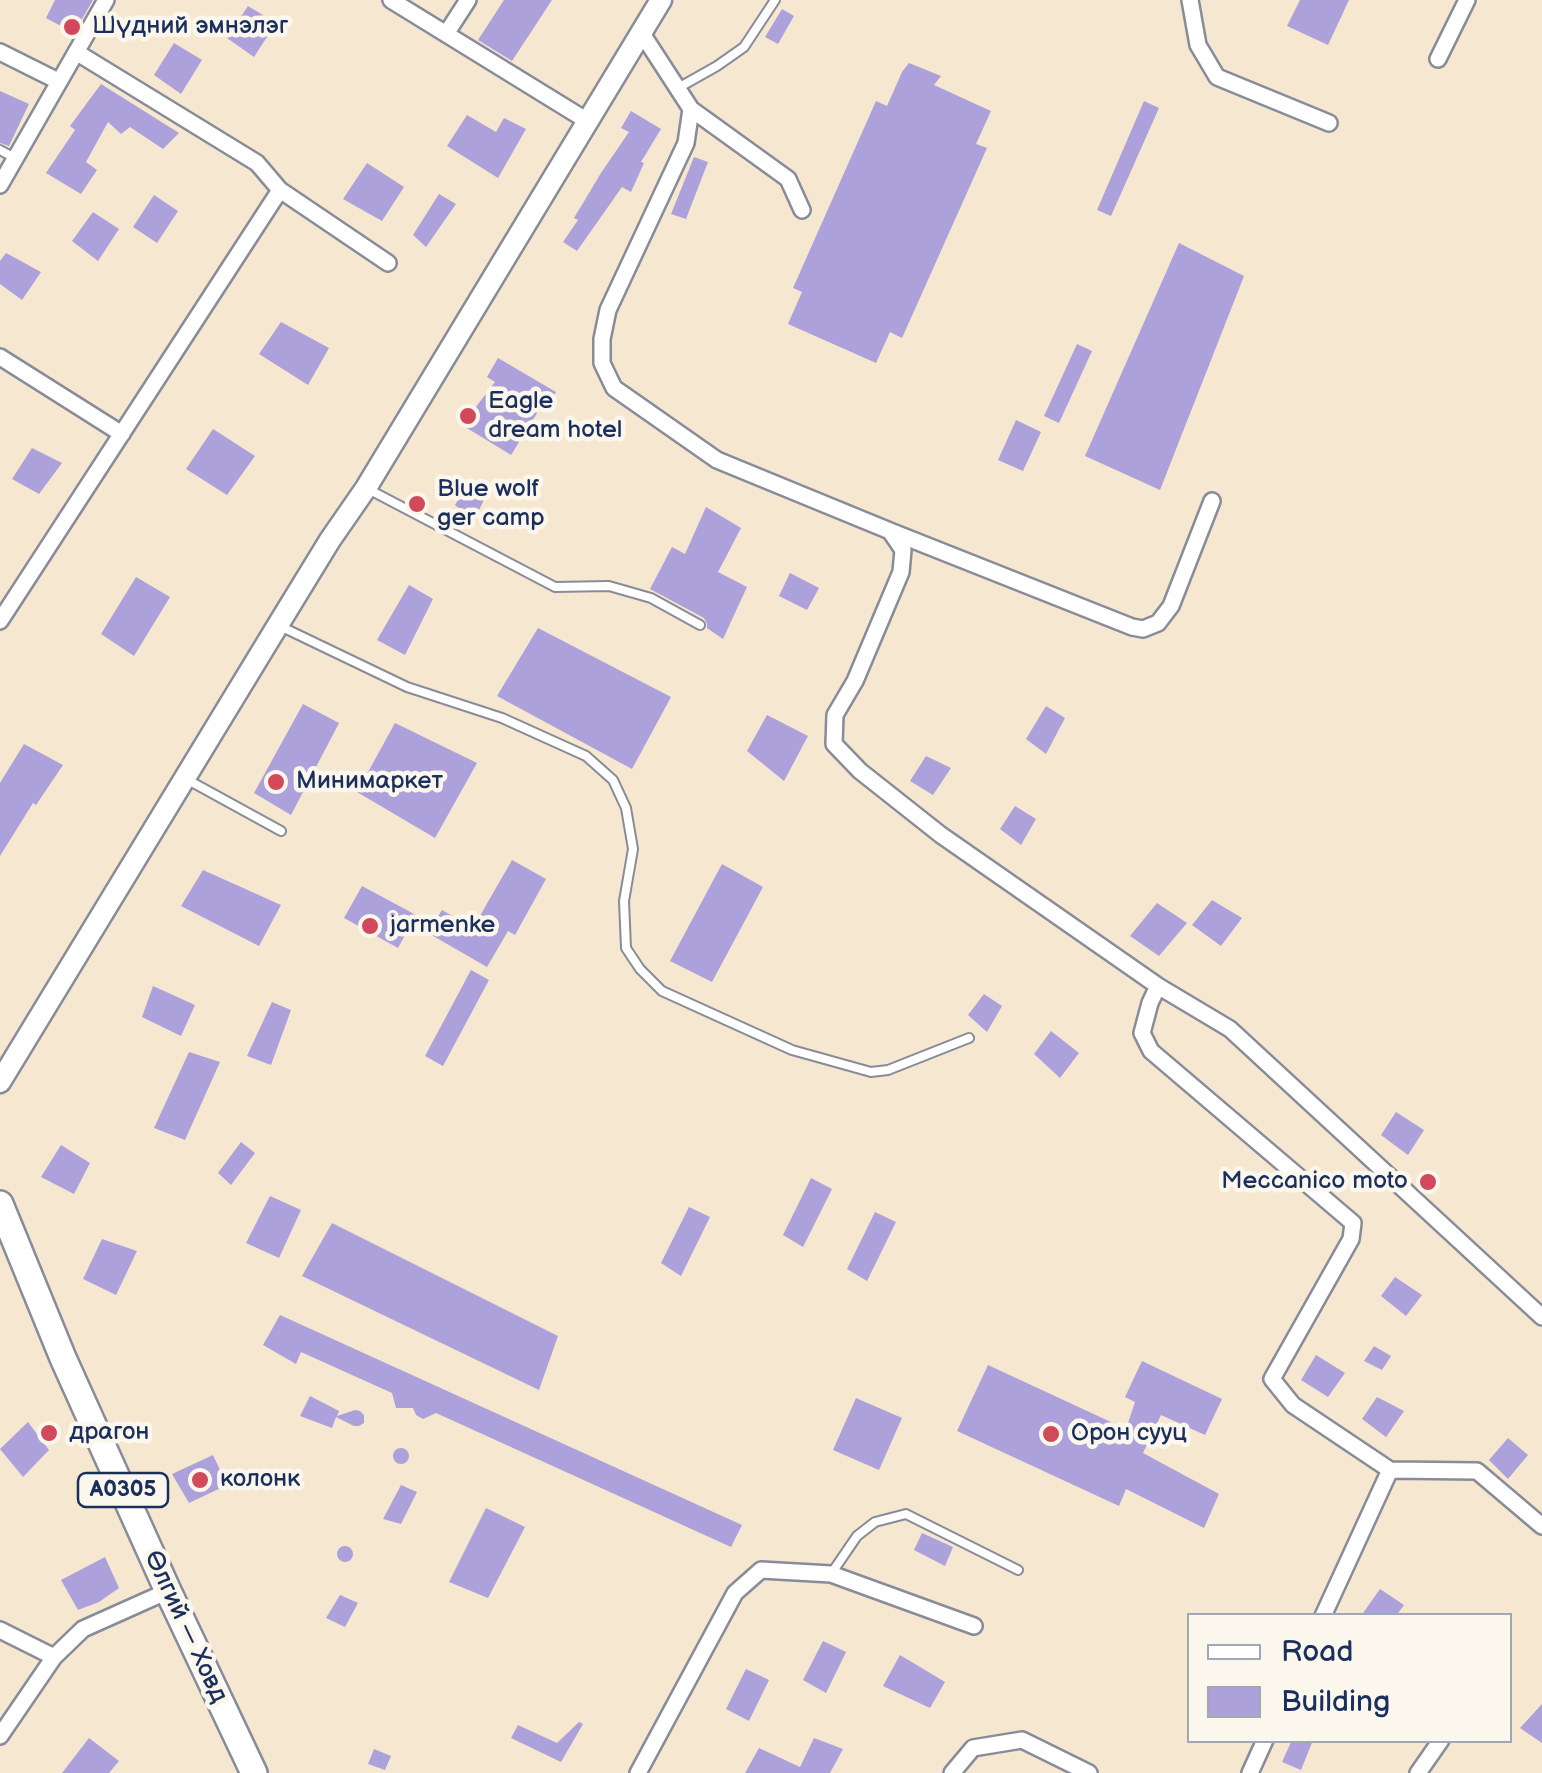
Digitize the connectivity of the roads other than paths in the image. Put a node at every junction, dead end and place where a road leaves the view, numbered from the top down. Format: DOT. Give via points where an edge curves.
graph roads {
  1 [pos="106,0"];
  2 [pos="390,0"];
  3 [pos="468,0"];
  4 [pos="661,0"];
  5 [pos="775,0"];
  6 [pos="1190,0"];
  7 [pos="1467,0"];
  8 [pos="641,32"];
  9 [pos="446,34"];
  10 [pos="0,52"];
  11 [pos="76,52"];
  12 [pos="1438,59"];
  13 [pos="58,82"];
  14 [pos="678,88"];
  15 [pos="691,109"];
  16 [pos="589,122"];
  17 [pos="1328,123"];
  18 [pos="7,154"];
  19 [pos="0,185"];
  20 [pos="280,190"];
  21 [pos="802,210"];
  22 [pos="388,263"];
  23 [pos="0,356"];
  24 [pos="122,434"];
  25 [pos="366,488"];
  26 [pos="1212,501"];
  27 [pos="890,532"];
  28 [pos="0,621"];
  29 [pos="278,625"];
  30 [pos="700,625"];
  31 [pos="184,778"];
  32 [pos="281,831"];
  33 [pos="1158,986"];
  34 [pos="969,1038"];
  35 [pos="0,1082"];
  36 [pos="0,1204"];
  37 [pos="1542,1316"];
  38 [pos="1390,1470"];
  39 [pos="1542,1526"];
  40 [pos="1018,1570"];
  41 [pos="831,1574"];
  42 [pos="168,1591"];
  43 [pos="1324,1613"];
  44 [pos="974,1626"];
  45 [pos="0,1630"];
  46 [pos="54,1657"];
  47 [pos="0,1736"];
  48 [pos="1264,1743"];
  49 [pos="1439,1743"];
  50 [pos="257,1771"];
  51 [pos="638,1773"];
  52 [pos="952,1773"];
  53 [pos="1089,1773"];
  54 [pos="1250,1773"];
  55 [pos="1418,1773"];
  1 -- 11 [label="street"];
  2 -- 9 [label="street"];
  3 -- 9 [label="street"];
  4 -- 8 [label="main road"];
  5 -- 14 [label="lane" via="744,47"];
  6 -- 17 [label="street" via="1198,45 1217,76"];
  7 -- 12 [label="street"];
  8 -- 14 [label="street"];
  8 -- 16 [label="main road"];
  9 -- 16 [label="street"];
  10 -- 13 [label="street"];
  11 -- 13 [label="street"];
  11 -- 20 [label="street" via="257,163"];
  13 -- 18 [label="street"];
  14 -- 15 [label="street"];
  15 -- 21 [label="street" via="788,179"];
  15 -- 27 [label="street" via="686,143 608,310 602,362 614,388 717,460"];
  16 -- 25 [label="main road"];
  18 -- 19 [label="street"];
  20 -- 22 [label="street"];
  20 -- 24 [label="street"];
  23 -- 24 [label="street"];
  24 -- 28 [label="street"];
  25 -- 29 [label="main road"];
  25 -- 30 [label="lane" via="555,588 608,586 651,598"];
  26 -- 27 [label="street" via="1171,606 1144,629"];
  27 -- 33 [label="street" via="903,550 901,572 835,716 834,744 941,834"];
  29 -- 31 [label="main road"];
  29 -- 34 [label="lane" via="407,687 502,718 586,756 613,780 633,848 624,901 626,948 662,990 792,1050 872,1072"];
  31 -- 32 [label="lane"];
  31 -- 35 [label="main road"];
  33 -- 37 [label="street" via="1230,1029"];
  33 -- 38 [label="street" via="1142,1032 1150,1050 1354,1223 1351,1240 1272,1379 1293,1405"];
  36 -- 42 [label="highway, Өлгий — Ховд / A0305"];
  38 -- 39 [label="street" via="1477,1471"];
  38 -- 43 [label="street"];
  40 -- 41 [label="lane" via="906,1514 857,1536"];
  41 -- 44 [label="street"];
  41 -- 51 [label="street" via="762,1570 735,1592"];
  42 -- 46 [label="street" via="83,1629"];
  42 -- 50 [label="highway, Өлгий — Ховд / A0305"];
  45 -- 46 [label="street"];
  46 -- 47 [label="street"];
  48 -- 54 [label="street"];
  49 -- 55 [label="street"];
  52 -- 53 [label="street" via="973,1748 1022,1740"];
}
